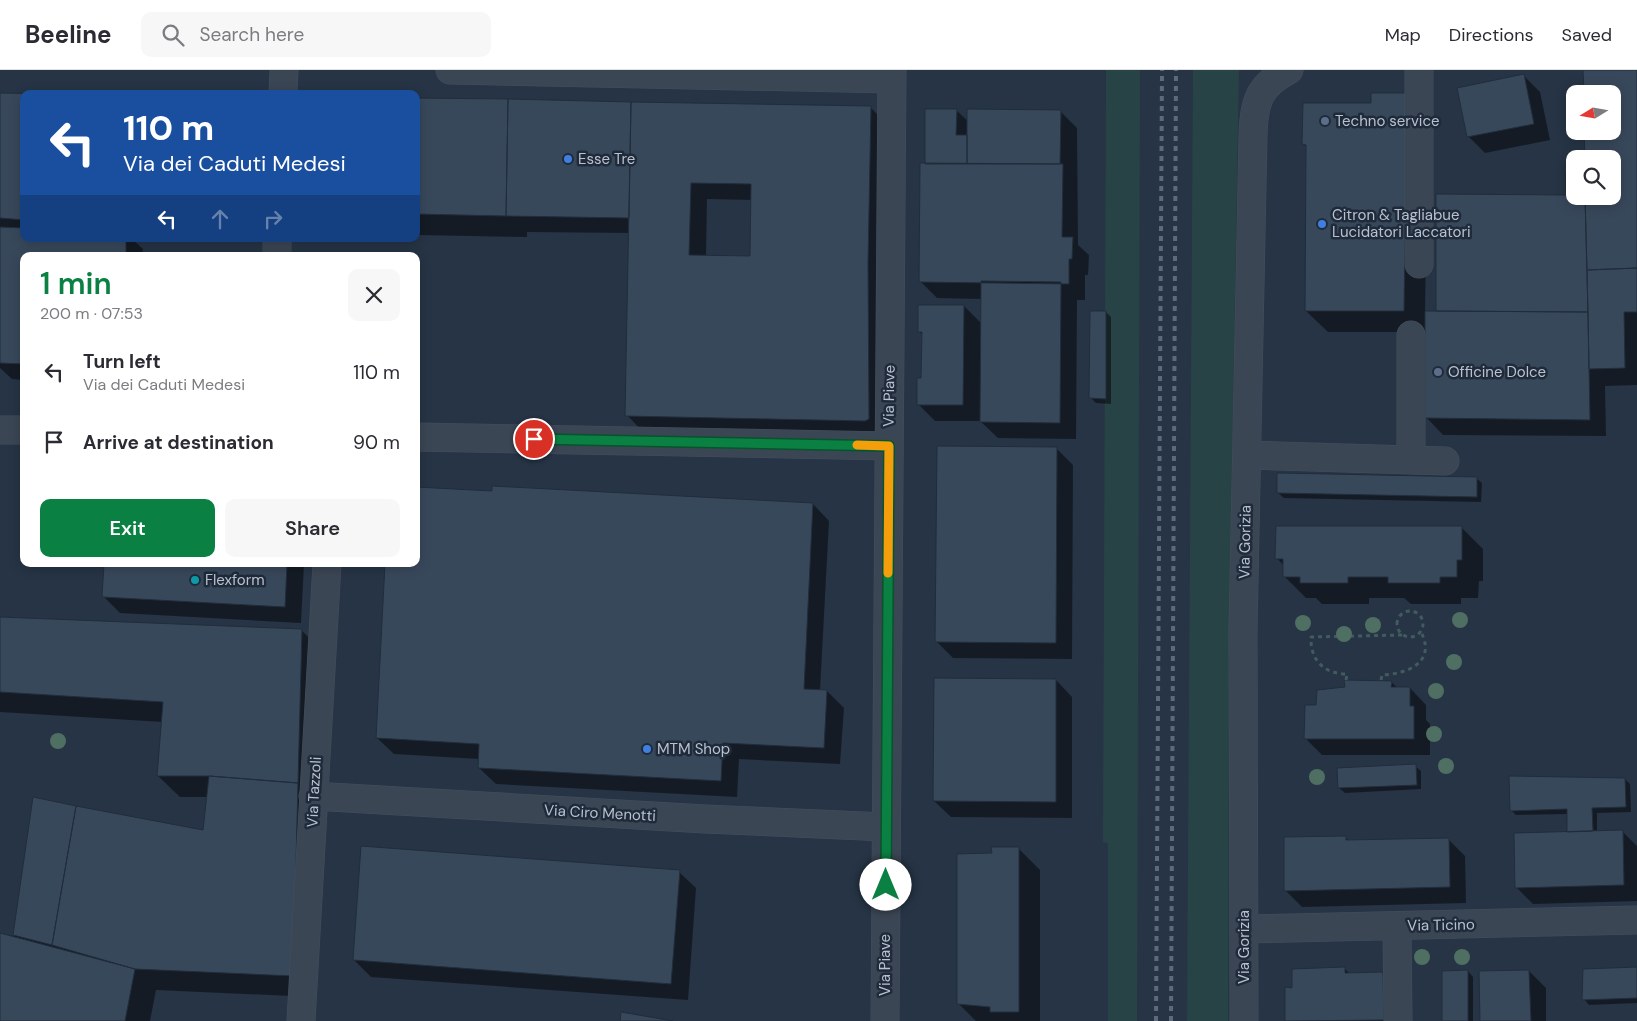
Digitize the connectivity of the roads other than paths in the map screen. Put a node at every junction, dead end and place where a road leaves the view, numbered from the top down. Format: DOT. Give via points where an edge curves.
graph roads {
  1 [pos="284,70"];
  2 [pos="450,70"];
  3 [pos="1419,70"];
  4 [pos="1283,71"];
  5 [pos="892,75"];
  6 [pos="283,90"];
  7 [pos="1420,264"];
  8 [pos="1411,335"];
  9 [pos="0,430"];
  10 [pos="20,430"];
  11 [pos="420,437"];
  12 [pos="889,446"];
  13 [pos="1246,455"];
  14 [pos="1411,460"];
  15 [pos="1445,461"];
  16 [pos="326,567"];
  17 [pos="314,796"];
  18 [pos="886,826"];
  19 [pos="1637,920"];
  20 [pos="1397,926"];
  21 [pos="1245,929"];
  22 [pos="301,1021"];
  23 [pos="885,1021"];
  24 [pos="1244,1021"];
  25 [pos="1398,1021"];
  1 -- 6 [label="street"];
  2 -- 5 [label="street"];
  3 -- 7 [label="street"];
  4 -- 13 [label="street, Via Gorizia" via="1262,91 1254,118"];
  5 -- 12 [label="street, Via Piave"];
  8 -- 14 [label="street"];
  9 -- 10 [label="street"];
  11 -- 12 [label="street"];
  12 -- 18 [label="street, Via Piave"];
  13 -- 14 [label="street"];
  13 -- 21 [label="street, Via Gorizia"];
  14 -- 15 [label="street"];
  16 -- 17 [label="street, Via Tazzoli"];
  17 -- 18 [label="street, Via Ciro Menotti"];
  17 -- 22 [label="street, Via Tazzoli"];
  18 -- 23 [label="street, Via Piave"];
  19 -- 20 [label="street, Via Ticino"];
  20 -- 21 [label="street, Via Ticino"];
  20 -- 25 [label="street"];
  21 -- 24 [label="street, Via Gorizia"];
}
